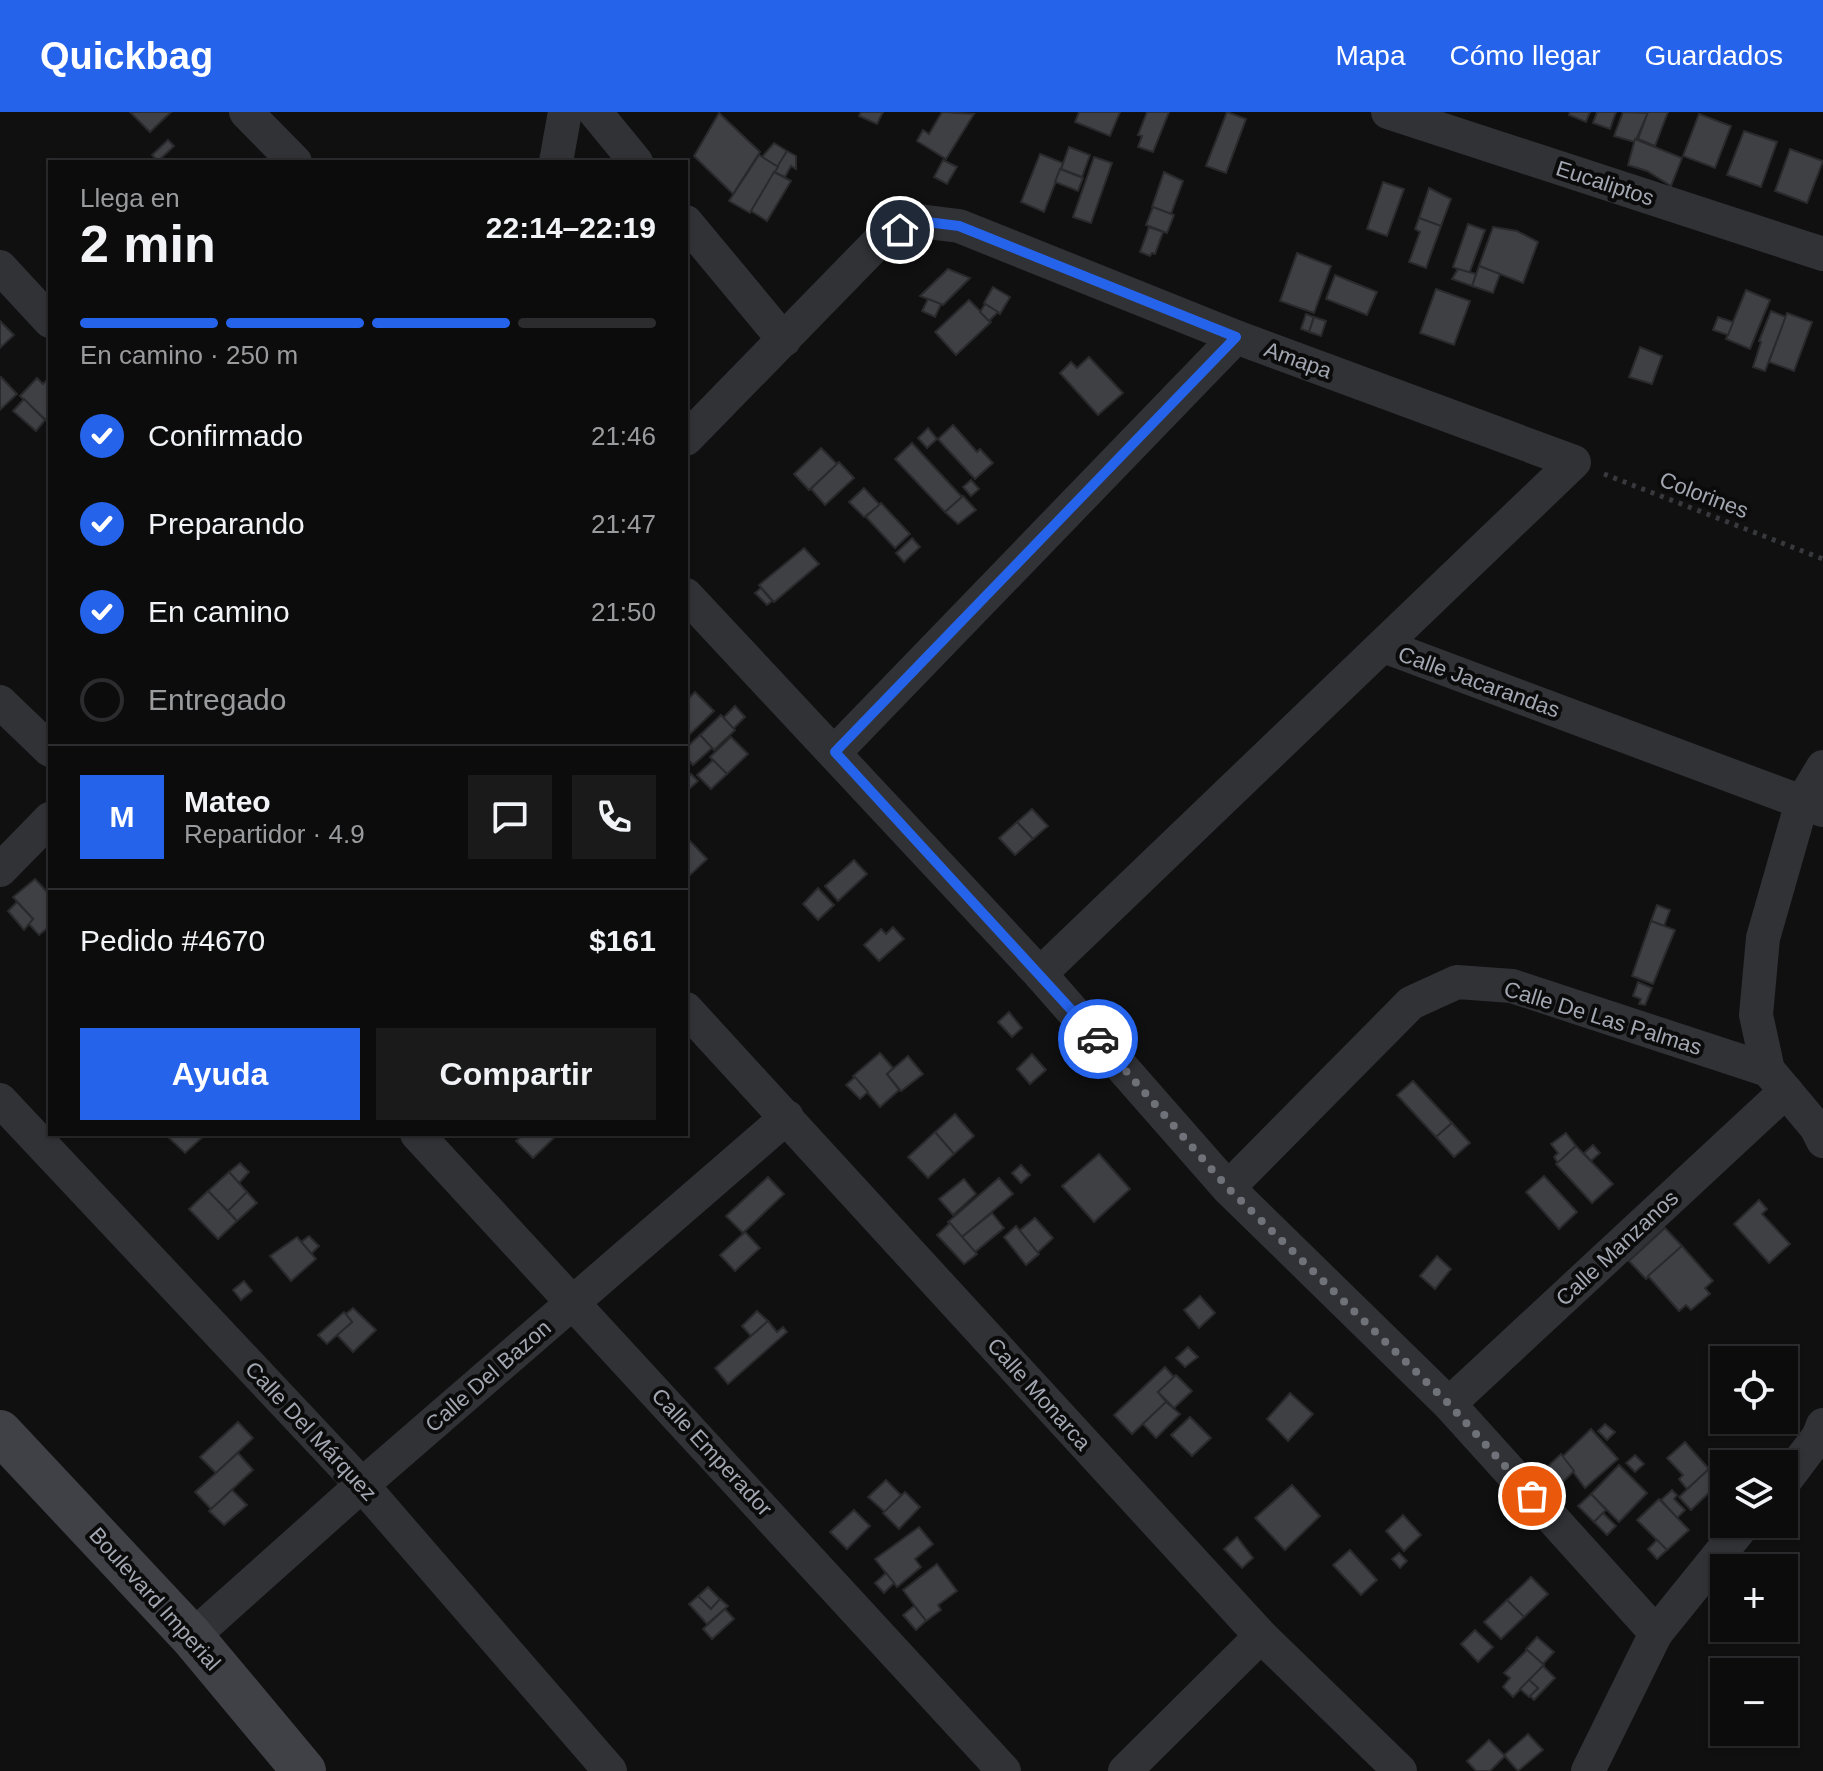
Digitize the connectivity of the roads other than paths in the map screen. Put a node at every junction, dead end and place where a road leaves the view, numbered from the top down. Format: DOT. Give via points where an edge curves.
graph roads {
  1 [pos="565,112"];
  2 [pos="595,112"];
  3 [pos="1388,112"];
  4 [pos="261,119"];
  5 [pos="293,160"];
  6 [pos="556,160"];
  7 [pos="634,160"];
  8 [pos="688,224"];
  9 [pos="1823,254"];
  10 [pos="0,267"];
  11 [pos="48,319"];
  12 [pos="1236,337"];
  13 [pos="784,340"];
  14 [pos="688,437"];
  15 [pos="1574,462"];
  16 [pos="688,597"];
  17 [pos="1384,646"];
  18 [pos="0,702"];
  19 [pos="48,748"];
  20 [pos="835,752"];
  21 [pos="1823,767"];
  22 [pos="1812,806"];
  23 [pos="48,821"];
  24 [pos="0,870"];
  25 [pos="1040,974"];
  26 [pos="688,1011"];
  27 [pos="1777,1080"];
  28 [pos="0,1100"];
  29 [pos="787,1117"];
  30 [pos="419,1136"];
  31 [pos="1823,1141"];
  32 [pos="1228,1188"];
  33 [pos="574,1301"];
  34 [pos="1449,1404"];
  35 [pos="1823,1425"];
  36 [pos="0,1432"];
  37 [pos="1798,1463"];
  38 [pos="362,1485"];
  39 [pos="1733,1538"];
  40 [pos="1656,1633"];
  41 [pos="1261,1636"];
  42 [pos="192,1637"];
  43 [pos="304,1771"];
  44 [pos="610,1771"];
  45 [pos="1004,1771"];
  46 [pos="1125,1771"];
  47 [pos="1400,1771"];
  48 [pos="1588,1771"];
  1 -- 6 [label="street"];
  2 -- 7 [label="street"];
  3 -- 9 [label="street, Eucaliptos"];
  4 -- 5 [label="street"];
  8 -- 13 [label="street"];
  10 -- 11 [label="street"];
  12 -- 13 [label="street, Amapa" via="959,226 919,221 882,238"];
  12 -- 15 [label="street, Amapa"];
  12 -- 20 [label="street"];
  13 -- 14 [label="street, Amapa"];
  15 -- 17 [label="street, Calle Jacarandas"];
  16 -- 20 [label="street"];
  17 -- 22 [label="street, Calle Jacarandas"];
  17 -- 25 [label="street"];
  18 -- 19 [label="street"];
  20 -- 25 [label="street"];
  21 -- 22 [label="street"];
  22 -- 27 [label="street" via="1763,938 1756,1015"];
  23 -- 24 [label="street"];
  25 -- 32 [label="street"];
  26 -- 29 [label="street, Calle Monarca"];
  27 -- 31 [label="street"];
  27 -- 32 [label="street, Calle De Las Palmas" via="1512,986 1457,982 1411,1003"];
  27 -- 34 [label="street, Calle Manzanos"];
  28 -- 38 [label="street, Calle Del Márquez"];
  29 -- 33 [label="street, Calle Del Bazon"];
  29 -- 41 [label="street, Calle Monarca"];
  30 -- 33 [label="street, Calle Emperador"];
  32 -- 34 [label="street"];
  33 -- 38 [label="street, Calle Del Bazon"];
  33 -- 45 [label="street, Calle Emperador"];
  34 -- 40 [label="street"];
  35 -- 37 [label="street"];
  36 -- 42 [label="street, Boulevard Imperial"];
  38 -- 42 [label="street, Calle Del Bazon"];
  38 -- 44 [label="street, Calle Del Márquez"];
  39 -- 40 [label="street"];
  40 -- 48 [label="street"];
  41 -- 46 [label="street"];
  41 -- 47 [label="street, Calle Monarca"];
  42 -- 43 [label="street, Boulevard Imperial"];
}
